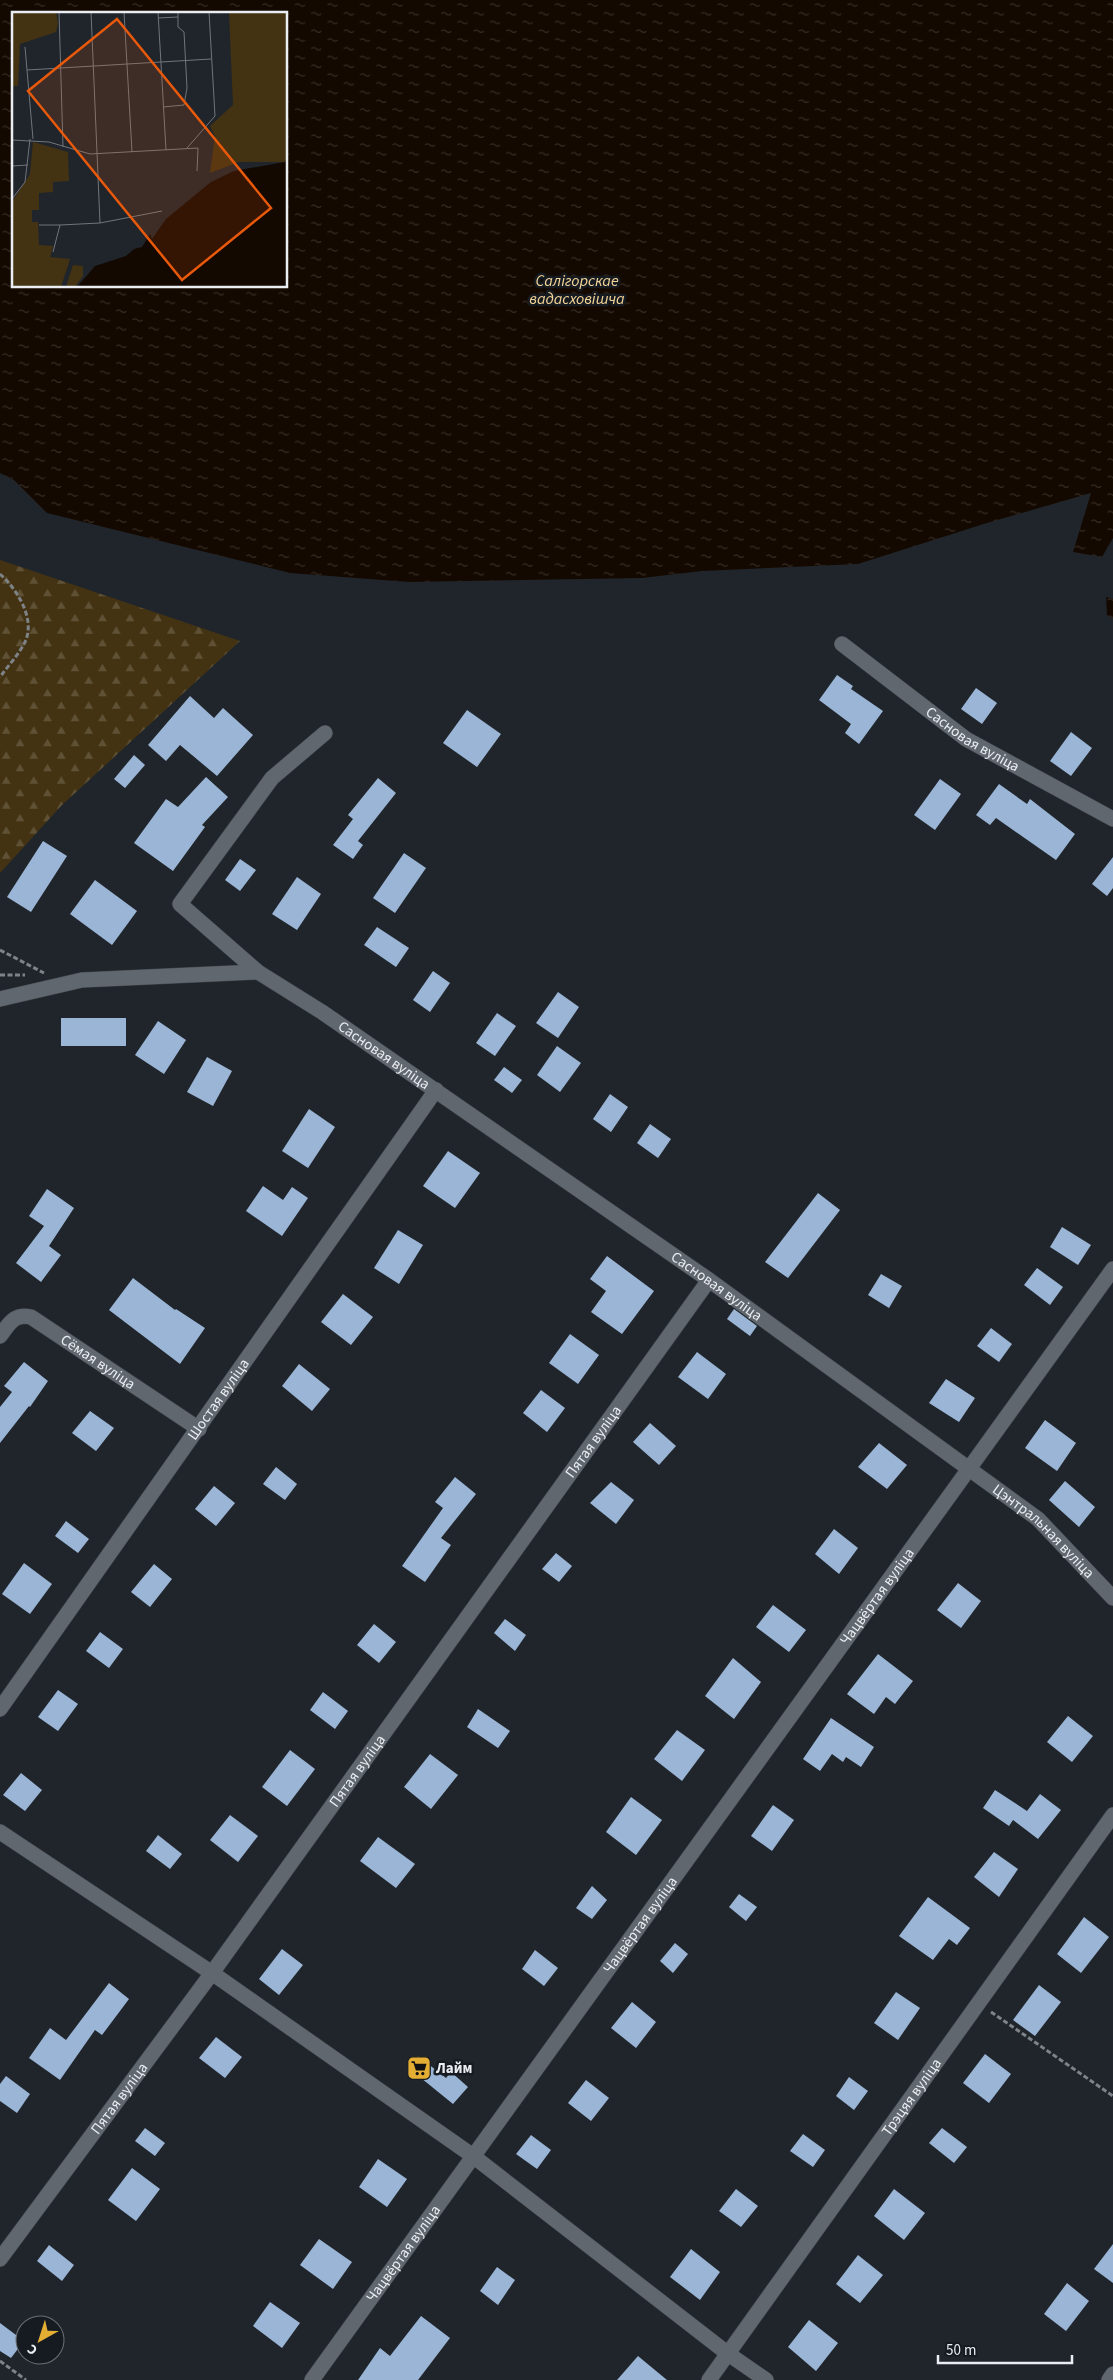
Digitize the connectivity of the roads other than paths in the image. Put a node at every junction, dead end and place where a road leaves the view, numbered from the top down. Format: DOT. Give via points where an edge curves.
graph roads {
  1 [pos="842,644"];
  2 [pos="325,733"];
  3 [pos="1113,819"];
  4 [pos="258,972"];
  5 [pos="0,999"];
  6 [pos="436,1090"];
  7 [pos="1113,1269"];
  8 [pos="709,1280"];
  9 [pos="0,1336"];
  10 [pos="199,1429"];
  11 [pos="969,1468"];
  12 [pos="1113,1598"];
  13 [pos="0,1709"];
  14 [pos="1113,1816"];
  15 [pos="0,1832"];
  16 [pos="212,1973"];
  17 [pos="473,2156"];
  18 [pos="0,2259"];
  19 [pos="728,2353"];
  20 [pos="1113,2374"];
  21 [pos="312,2380"];
  22 [pos="709,2380"];
  23 [pos="766,2380"];
  24 [pos="1109,2380"];
  1 -- 3 [label="street, Сасновая вуліца" via="966,739"];
  2 -- 4 [label="street, Сасновая вуліца" via="272,778 180,904"];
  4 -- 5 [label="street" via="82,980"];
  4 -- 6 [label="street, Сасновая вуліца"];
  6 -- 8 [label="street, Сасновая вуліца"];
  6 -- 10 [label="street, Шостая вуліца"];
  7 -- 11 [label="street"];
  8 -- 11 [label="street, Сасновая вуліца"];
  8 -- 16 [label="street, Пятая вуліца"];
  9 -- 10 [label="street, Сёмая вуліца" via="13,1319 21,1315 31,1317"];
  10 -- 13 [label="street, Шостая вуліца"];
  11 -- 12 [label="street, Цэнтральная вуліца" via="1038,1519"];
  11 -- 17 [label="street, Чацвёртая вуліца"];
  14 -- 19 [label="street, Трэцяя вуліца"];
  15 -- 16 [label="street"];
  16 -- 17 [label="street"];
  16 -- 18 [label="street, Пятая вуліца"];
  17 -- 19 [label="street"];
  17 -- 21 [label="street, Чацвёртая вуліца"];
  19 -- 22 [label="street, Трэцяя вуліца"];
  19 -- 23 [label="street"];
  20 -- 24 [label="street"];
}
